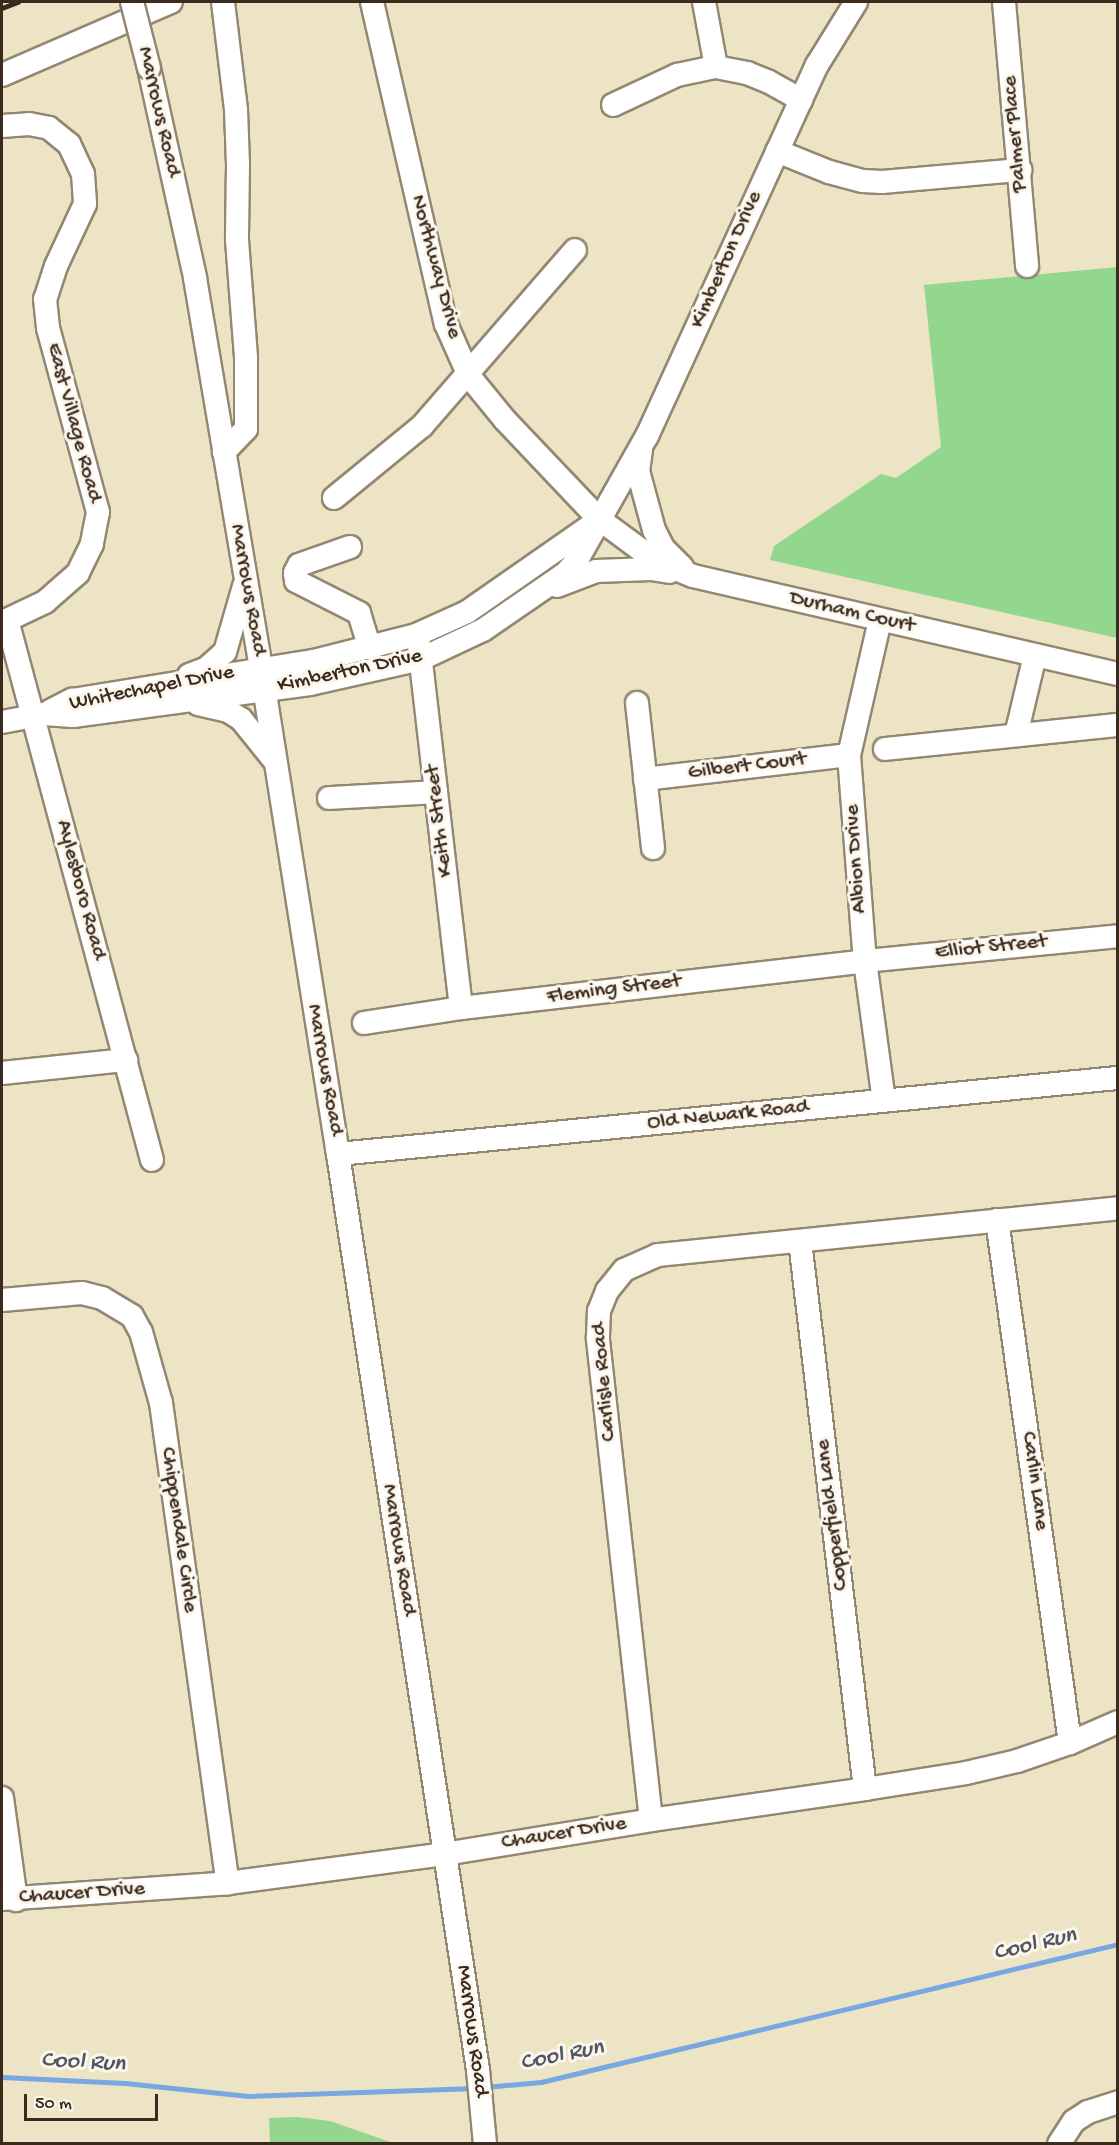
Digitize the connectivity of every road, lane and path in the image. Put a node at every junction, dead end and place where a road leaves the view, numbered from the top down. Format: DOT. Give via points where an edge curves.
graph roads {
  1 [pos="132,2"];
  2 [pos="171,2"];
  3 [pos="223,2"];
  4 [pos="372,2"];
  5 [pos="704,2"];
  6 [pos="856,2"];
  7 [pos="1004,2"];
  8 [pos="716,67"];
  9 [pos="2,75"];
  10 [pos="801,100"];
  11 [pos="613,105"];
  12 [pos="2,126"];
  13 [pos="777,151"];
  14 [pos="1020,170"];
  15 [pos="575,250"];
  16 [pos="1027,266"];
  17 [pos="469,375"];
  18 [pos="642,446"];
  19 [pos="224,452"];
  20 [pos="334,498"];
  21 [pos="599,519"];
  22 [pos="350,547"];
  23 [pos="693,576"];
  24 [pos="246,579"];
  25 [pos="534,597"];
  26 [pos="4,619"];
  27 [pos="880,620"];
  28 [pos="416,635"];
  29 [pos="370,648"];
  30 [pos="1035,655"];
  31 [pos="421,659"];
  32 [pos="1118,674"];
  33 [pos="262,680"];
  34 [pos="166,694"];
  35 [pos="637,703"];
  36 [pos="38,715"];
  37 [pos="2,722"];
  38 [pos="1118,725"];
  39 [pos="1016,735"];
  40 [pos="885,749"];
  41 [pos="849,755"];
  42 [pos="275,760"];
  43 [pos="645,778"];
  44 [pos="436,792"];
  45 [pos="329,798"];
  46 [pos="653,848"];
  47 [pos="1118,936"];
  48 [pos="865,961"];
  49 [pos="461,1008"];
  50 [pos="364,1023"];
  51 [pos="126,1060"];
  52 [pos="2,1073"];
  53 [pos="1118,1078"];
  54 [pos="884,1101"];
  55 [pos="338,1154"];
  56 [pos="152,1160"];
  57 [pos="1118,1208"];
  58 [pos="997,1220"];
  59 [pos="800,1241"];
  60 [pos="2,1300"];
  61 [pos="1118,1722"];
  62 [pos="1071,1743"];
  63 [pos="865,1790"];
  64 [pos="2,1798"];
  65 [pos="651,1820"];
  66 [pos="444,1854"];
  67 [pos="228,1883"];
  68 [pos="9,1899"];
  69 [pos="1118,2102"];
  70 [pos="485,2144"];
  71 [pos="1059,2144"];
  1 -- 19 [label="street, Marrows Road, bridge" via="195,278"];
  2 -- 9 [label="street"];
  3 -- 19 [label="street" via="236,110 237,240 246,358 246,429"];
  4 -- 17 [label="street, Northway Drive" via="446,324"];
  5 -- 8 [label="street"];
  6 -- 10 [label="street, Kimberton Drive" via="834,34"];
  7 -- 14 [label="street, Palmer Place"];
  8 -- 10 [label="street" via="762,79"];
  8 -- 11 [label="street" via="677,75"];
  10 -- 13 [label="street, Kimberton Drive"];
  12 -- 26 [label="street, East Village Road" via="29,123 49,128 69,144 83,174 85,204 45,299 48,328 98,512 92,544 78,573 45,602"];
  13 -- 14 [label="street" via="863,181"];
  13 -- 18 [label="street, Kimberton Drive"];
  14 -- 16 [label="street, Palmer Place"];
  15 -- 17 [label="street"];
  17 -- 20 [label="street" via="422,426"];
  17 -- 21 [label="street, Northway Drive"];
  18 -- 21 [label="street, Kimberton Drive"];
  18 -- 23 [label="street" via="638,471 654,530 663,548"];
  19 -- 24 [label="street, Marrows Road"];
  21 -- 23 [label="street, Durham Court" via="656,561"];
  21 -- 25 [label="street, Kimberton Drive" via="577,560"];
  21 -- 28 [label="street, Kimberton Drive" via="467,612"];
  22 -- 29 [label="street" via="299,565 296,581 359,613"];
  23 -- 25 [label="street" via="651,569 596,572"];
  23 -- 27 [label="street, Durham Court"];
  24 -- 33 [label="street, Marrows Road"];
  24 -- 34 [label="street" via="225,652"];
  25 -- 31 [label="street, Kimberton Drive" via="483,630"];
  26 -- 36 [label="street, Aylesboro Road"];
  27 -- 30 [label="street, Durham Court"];
  27 -- 41 [label="street, Albion Drive"];
  28 -- 29 [label="street, Kimberton Drive"];
  28 -- 31 [label="street, Keith Street"];
  29 -- 33 [label="street, Kimberton Drive"];
  30 -- 32 [label="street, Durham Court"];
  30 -- 39 [label="street"];
  31 -- 33 [label="street, Kimberton Drive" via="310,684"];
  31 -- 44 [label="street, Keith Street"];
  33 -- 34 [label="street, Whitechapel Drive"];
  33 -- 42 [label="street, Marrows Road"];
  34 -- 36 [label="street, Whitechapel Drive" via="72,700"];
  34 -- 42 [label="street" via="228,711 240,719"];
  35 -- 43 [label="street"];
  36 -- 37 [label="street, Whitechapel Drive"];
  36 -- 51 [label="street, Aylesboro Road"];
  38 -- 39 [label="street"];
  39 -- 40 [label="street"];
  41 -- 43 [label="street, Gilbert Court"];
  41 -- 48 [label="street, Albion Drive"];
  42 -- 55 [label="street, Marrows Road"];
  43 -- 46 [label="street"];
  44 -- 45 [label="street"];
  44 -- 49 [label="street, Keith Street"];
  47 -- 48 [label="street, Elliot Street"];
  48 -- 49 [label="street, Fleming Street"];
  48 -- 54 [label="street, Albion Drive"];
  49 -- 50 [label="street, Fleming Street"];
  51 -- 52 [label="street"];
  51 -- 56 [label="street, Aylesboro Road"];
  53 -- 54 [label="street, Old Newark Road"];
  54 -- 55 [label="street, Old Newark Road"];
  55 -- 66 [label="street, Marrows Road"];
  57 -- 58 [label="street, Carlisle Road"];
  58 -- 59 [label="street, Carlisle Road"];
  58 -- 62 [label="street, Carlin Lane"];
  59 -- 63 [label="street, Copperfield Lane"];
  59 -- 65 [label="street, Carlisle Road" via="658,1255 624,1270 607,1290 599,1311 598,1337"];
  60 -- 67 [label="street, Chippendale Circle" via="82,1293 102,1298 132,1316 141,1332 161,1403"];
  61 -- 62 [label="street, Chaucer Drive"];
  62 -- 63 [label="street, Chaucer Drive" via="966,1773"];
  63 -- 65 [label="street, Chaucer Drive"];
  64 -- 68 [label="street"];
  65 -- 66 [label="street, Chaucer Drive"];
  66 -- 67 [label="street, Chaucer Drive"];
  66 -- 70 [label="street, Marrows Road" via="478,2070"];
  67 -- 68 [label="street, Chaucer Drive"];
  69 -- 71 [label="street" via="1074,2121"];
}
